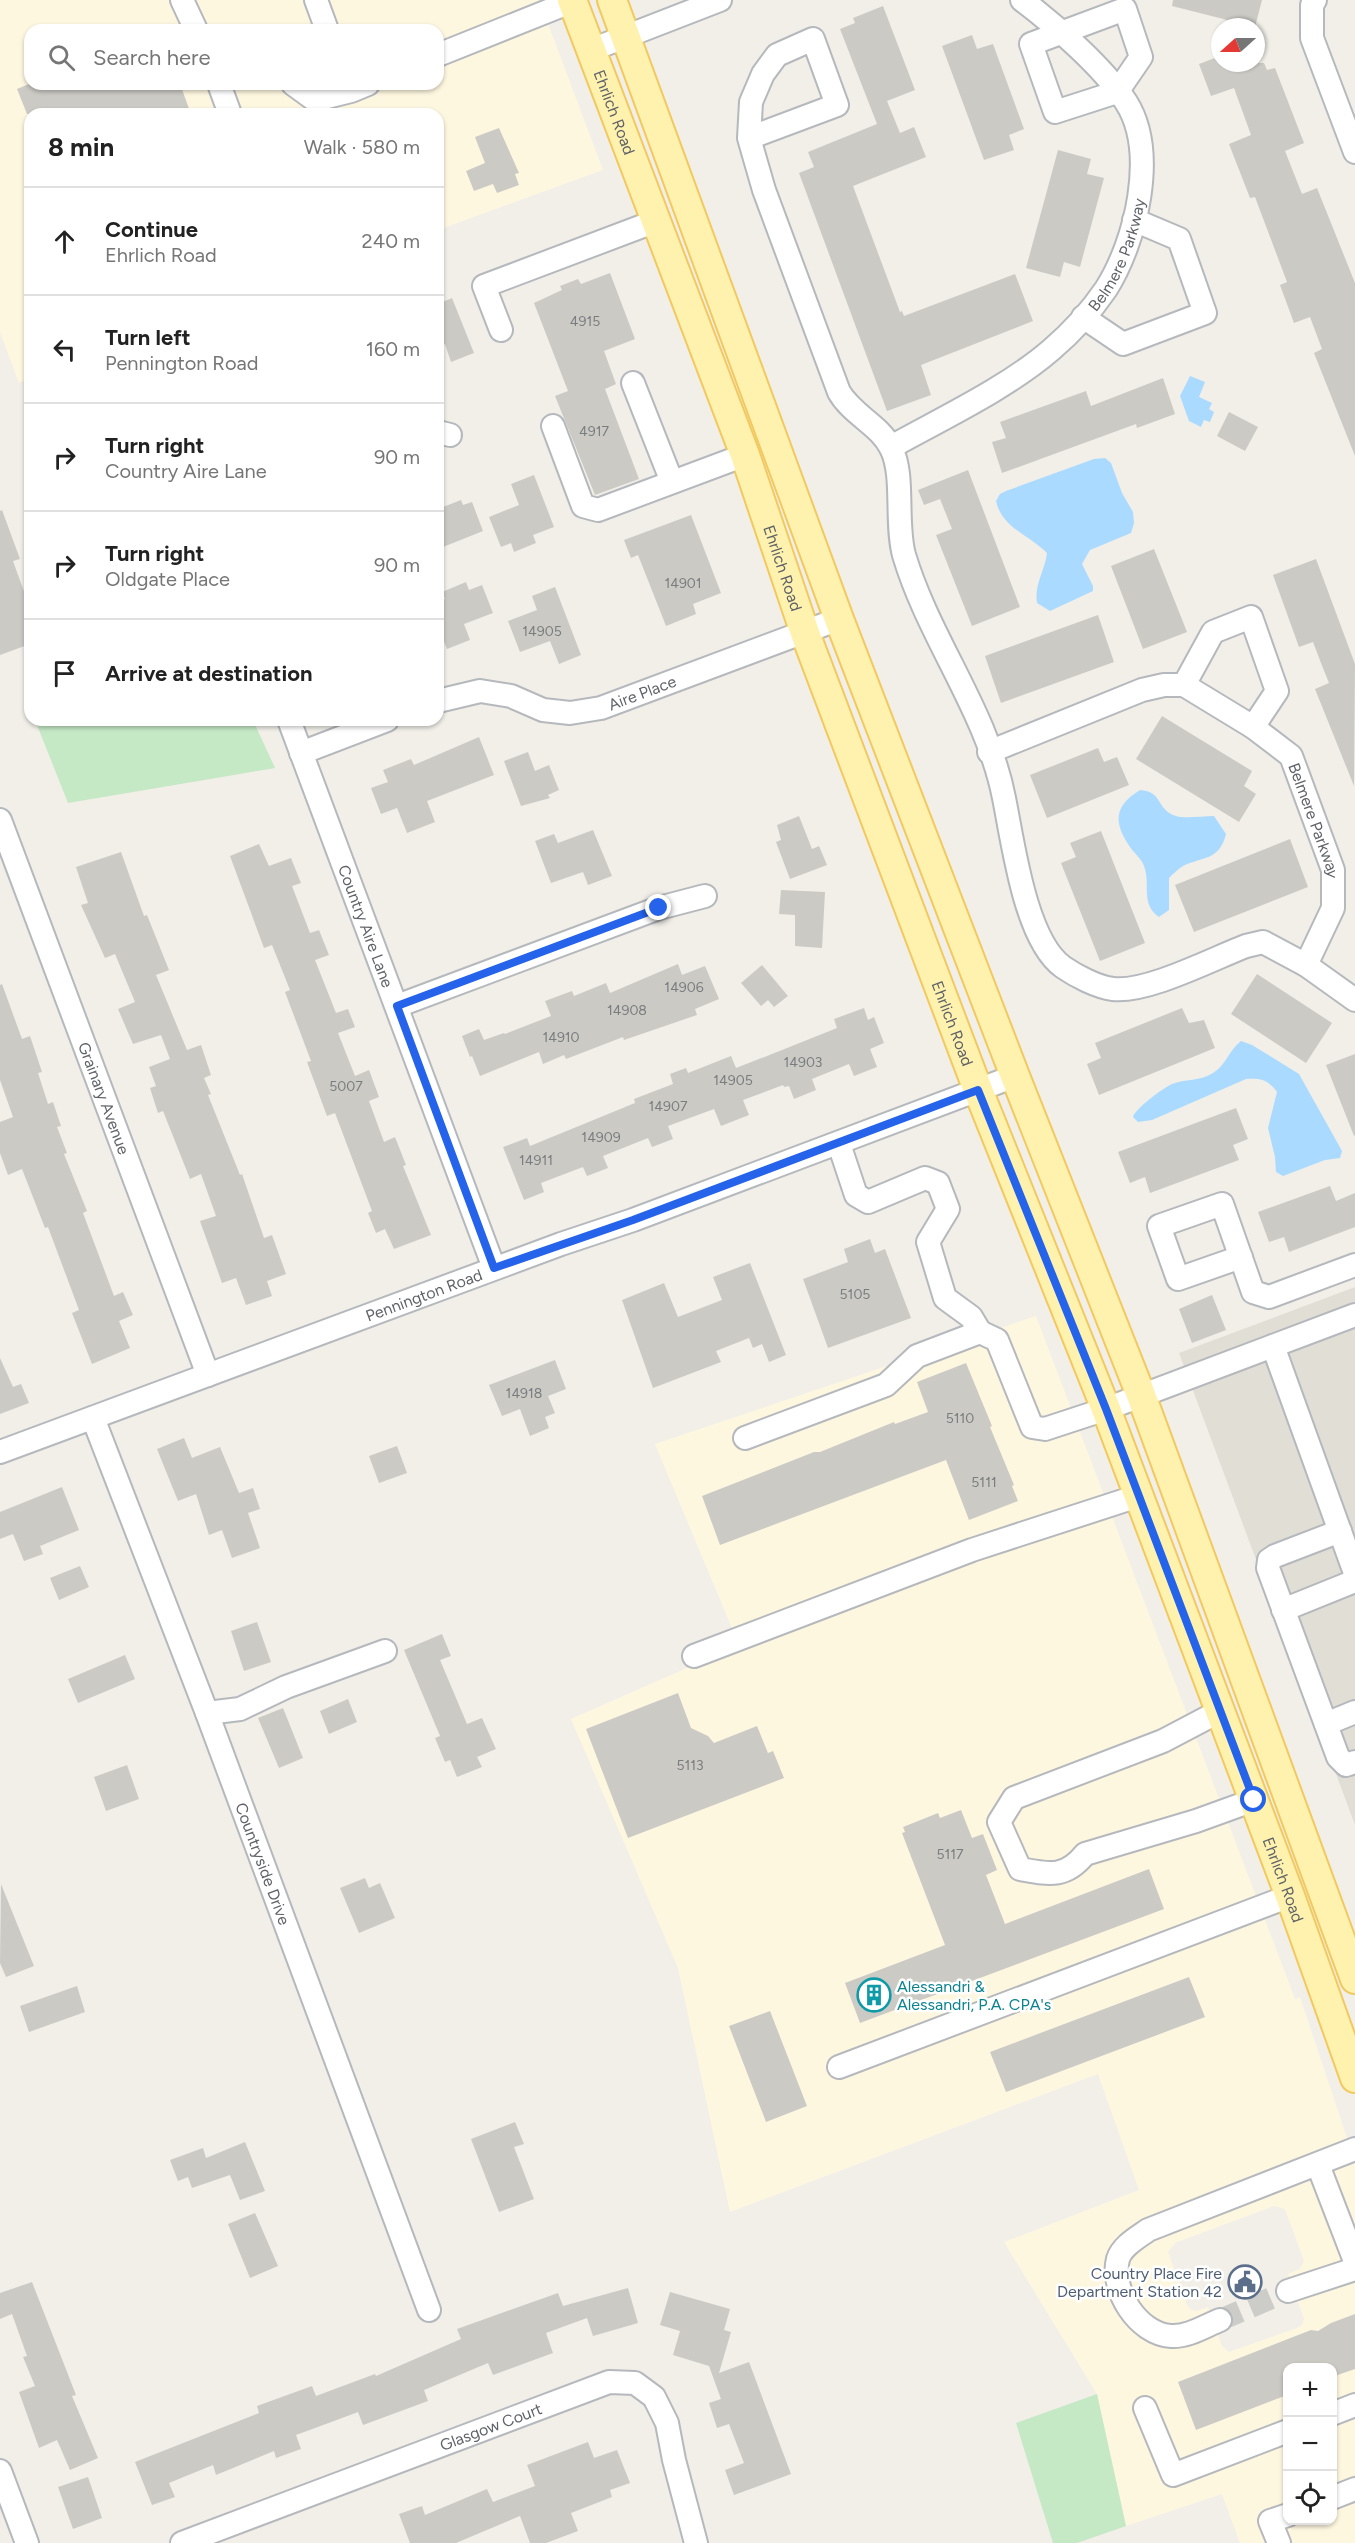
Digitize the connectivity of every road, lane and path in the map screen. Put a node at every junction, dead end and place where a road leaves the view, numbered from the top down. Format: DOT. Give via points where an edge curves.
graph roads {
  1 [pos="182,0"];
  2 [pos="316,0"];
  3 [pos="612,0"];
  4 [pos="720,0"];
  5 [pos="1022,0"];
  6 [pos="1316,0"];
  7 [pos="573,1"];
  8 [pos="193,24"];
  9 [pos="325,24"];
  10 [pos="1060,33"];
  11 [pos="625,37"];
  12 [pos="591,50"];
  13 [pos="444,53"];
  14 [pos="221,90"];
  15 [pos="301,90"];
  16 [pos="344,90"];
  17 [pos="1117,92"];
  18 [pos="228,108"];
  19 [pos="749,138"];
  20 [pos="1355,152"];
  21 [pos="1134,220"];
  22 [pos="656,221"];
  23 [pos="1083,317"];
  24 [pos="501,330"];
  25 [pos="633,383"];
  26 [pos="553,426"];
  27 [pos="891,447"];
  28 [pos="745,455"];
  29 [pos="672,482"];
  30 [pos="839,619"];
  31 [pos="805,633"];
  32 [pos="1184,686"];
  33 [pos="444,700"];
  34 [pos="291,726"];
  35 [pos="371,726"];
  36 [pos="1253,727"];
  37 [pos="990,752"];
  38 [pos="301,753"];
  39 [pos="0,820"];
  40 [pos="705,896"];
  41 [pos="1306,965"];
  42 [pos="1355,1000"];
  43 [pos="397,1006"];
  44 [pos="1015,1076"];
  45 [pos="978,1090"];
  46 [pos="838,1144"];
  47 [pos="1241,1257"];
  48 [pos="1355,1265"];
  49 [pos="494,1268"];
  50 [pos="1355,1315"];
  51 [pos="981,1332"];
  52 [pos="1274,1346"];
  53 [pos="208,1375"];
  54 [pos="1141,1395"];
  55 [pos="1106,1409"];
  56 [pos="93,1418"];
  57 [pos="745,1438"];
  58 [pos="0,1452"];
  59 [pos="1138,1496"];
  60 [pos="1340,1531"];
  61 [pos="1355,1573"];
  62 [pos="1355,1581"];
  63 [pos="1283,1610"];
  64 [pos="385,1652"];
  65 [pos="694,1656"];
  66 [pos="1220,1711"];
  67 [pos="1355,1712"];
  68 [pos="207,1713"];
  69 [pos="1326,1724"];
  70 [pos="1355,1762"];
  71 [pos="1254,1800"];
  72 [pos="1290,1896"];
  73 [pos="1354,1975"];
  74 [pos="840,2067"];
  75 [pos="1355,2078"];
  76 [pos="1355,2149"];
  77 [pos="1318,2165"];
  78 [pos="1355,2261"];
  79 [pos="1355,2269"];
  80 [pos="1288,2291"];
  81 [pos="429,2310"];
  82 [pos="1220,2320"];
  83 [pos="1355,2405"];
  84 [pos="1145,2408"];
  85 [pos="1337,2412"];
  86 [pos="1283,2433"];
  87 [pos="0,2470"];
  88 [pos="1355,2489"];
  89 [pos="1337,2496"];
  90 [pos="1283,2516"];
  91 [pos="27,2543"];
  92 [pos="182,2543"];
  93 [pos="696,2543"];
  94 [pos="1279,2543"];
  1 -- 8 [label="street"];
  2 -- 9 [label="street"];
  3 -- 11 [label="main road, Ehrlich Road"];
  4 -- 11 [label="street"];
  5 -- 10 [label="street, Belmere Parkway"];
  6 -- 20 [label="street" via="1312,4 1311,38"];
  7 -- 12 [label="main road, Ehrlich Road"];
  7 -- 13 [label="street"];
  10 -- 17 [label="street, Belmere Parkway"];
  10 -- 17 [label="street" via="1125,9 1141,57"];
  10 -- 17 [label="street" via="1030,44 1054,112"];
  11 -- 12 [label="street"];
  11 -- 30 [label="main road, Ehrlich Road"];
  12 -- 22 [label="main road, Ehrlich Road"];
  14 -- 18 [label="street"];
  15 -- 16 [label="street" via="315,100"];
  17 -- 21 [label="street, Belmere Parkway" via="1126,103 1141,139 1143,173"];
  19 -- 19 [label="street" via="751,102 763,74 777,55 813,39 837,105"];
  19 -- 27 [label="street" via="764,190 839,392 847,406"];
  21 -- 23 [label="street, Belmere Parkway" via="1106,288"];
  21 -- 23 [label="street" via="1179,239 1205,313 1123,344"];
  22 -- 24 [label="street" via="484,286"];
  22 -- 28 [label="main road, Ehrlich Road"];
  23 -- 27 [label="street, Belmere Parkway" via="1051,350 1021,373"];
  25 -- 29 [label="street"];
  26 -- 29 [label="street" via="583,506 590,510"];
  27 -- 37 [label="street" via="898,475 898,517 904,554"];
  28 -- 29 [label="street"];
  28 -- 31 [label="main road, Ehrlich Road"];
  30 -- 31 [label="street, Aire Place"];
  30 -- 44 [label="main road, Ehrlich Road"];
  31 -- 33 [label="street, Aire Place" via="601,708 570,713 543,710 511,696 480,691"];
  31 -- 45 [label="main road, Ehrlich Road"];
  32 -- 36 [label="street, Belmere Parkway"];
  32 -- 36 [label="street" via="1213,632 1251,617 1277,692"];
  32 -- 37 [label="street" via="1142,690"];
  34 -- 38 [label="street, Country Aire Lane"];
  35 -- 38 [label="street"];
  36 -- 41 [label="street, Belmere Parkway" via="1291,756 1333,870 1333,908"];
  37 -- 41 [label="street" via="1003,795 1021,888 1042,940 1061,966 1113,989 1145,986 1263,942"];
  38 -- 43 [label="street, Country Aire Lane"];
  39 -- 53 [label="street, Grainary Avenue"];
  40 -- 43 [label="street" via="659,908"];
  41 -- 42 [label="street"];
  43 -- 49 [label="street, Country Aire Lane"];
  44 -- 45 [label="street, Pennington Road"];
  44 -- 54 [label="main road, Ehrlich Road"];
  45 -- 46 [label="street, Pennington Road"];
  45 -- 55 [label="main road, Ehrlich Road"];
  46 -- 49 [label="street, Pennington Road"];
  46 -- 51 [label="street" via="856,1195 868,1202 925,1178 938,1183 948,1209 927,1242 945,1298 971,1317"];
  47 -- 48 [label="street" via="1253,1292 1269,1297"];
  49 -- 53 [label="street, Pennington Road"];
  50 -- 52 [label="street"];
  51 -- 55 [label="street" via="997,1340 1032,1427 1046,1429"];
  51 -- 57 [label="street" via="917,1356 886,1385"];
  52 -- 54 [label="street"];
  52 -- 60 [label="street"];
  53 -- 56 [label="street, Pennington Road"];
  54 -- 55 [label="street"];
  54 -- 73 [label="main road, Ehrlich Road"];
  55 -- 59 [label="main road, Ehrlich Road"];
  56 -- 58 [label="street, Pennington Road"];
  56 -- 68 [label="street, Countryside Drive"];
  59 -- 65 [label="street" via="972,1550"];
  59 -- 66 [label="main road, Ehrlich Road"];
  60 -- 61 [label="street"];
  60 -- 63 [label="street" via="1269,1560 1268,1568"];
  62 -- 63 [label="street"];
  63 -- 69 [label="street"];
  64 -- 68 [label="street" via="286,1687 240,1709"];
  66 -- 71 [label="main road, Ehrlich Road"];
  66 -- 71 [label="street" via="1163,1741 1014,1798 999,1822 1020,1869 1054,1874 1075,1867 1085,1854"];
  67 -- 69 [label="street"];
  68 -- 81 [label="street, Countryside Drive"];
  69 -- 70 [label="street" via="1341,1761 1346,1765"];
  71 -- 72 [label="main road, Ehrlich Road"];
  72 -- 74 [label="street"];
  72 -- 75 [label="main road, Ehrlich Road"];
  76 -- 77 [label="street"];
  77 -- 78 [label="street"];
  77 -- 82 [label="street" via="1148,2230 1126,2246 1118,2258 1117,2277 1123,2296 1145,2326 1171,2336 1188,2334"];
  79 -- 80 [label="street"];
  83 -- 85 [label="street"];
  84 -- 86 [label="street" via="1173,2475"];
  87 -- 91 [label="street"];
  88 -- 89 [label="street"];
  90 -- 94 [label="street" via="1270,2521"];
  92 -- 93 [label="street, Glasgow Court" via="609,2382 635,2383 654,2397 667,2423"];
}
